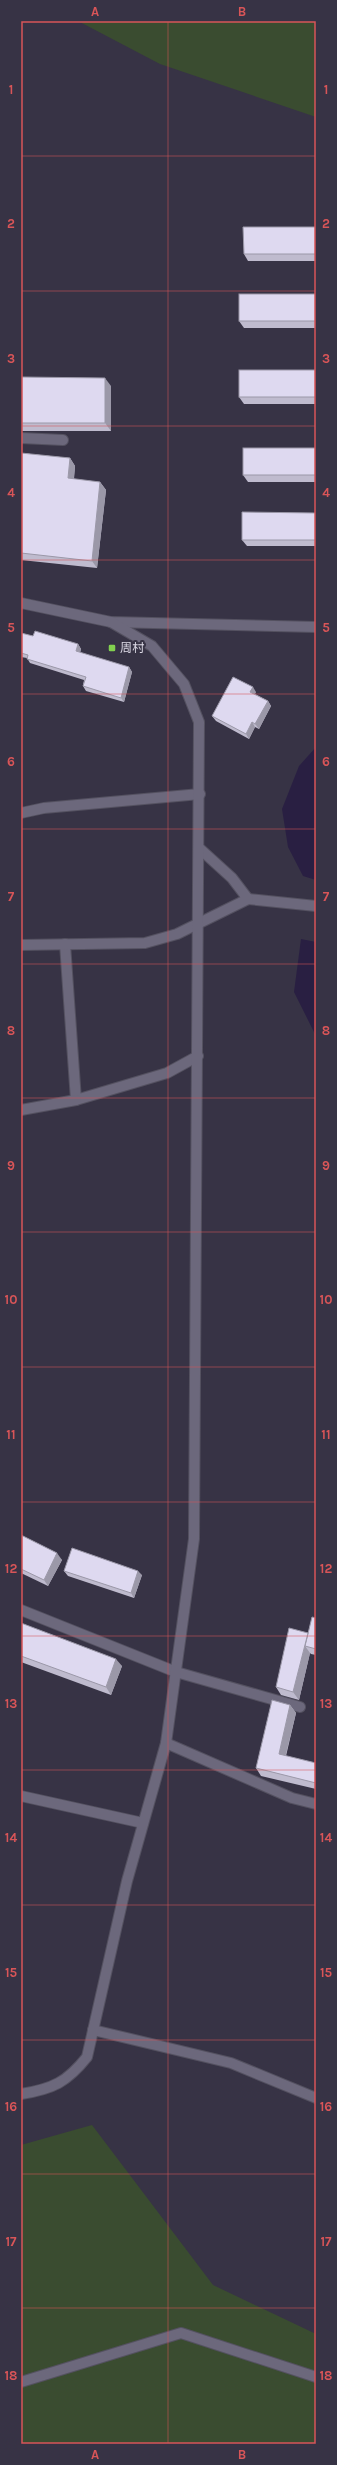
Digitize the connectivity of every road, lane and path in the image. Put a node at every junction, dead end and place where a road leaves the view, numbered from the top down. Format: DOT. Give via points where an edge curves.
graph roads {
  1 [pos="21,438"];
  2 [pos="63,440"];
  3 [pos="21,603"];
  4 [pos="111,622"];
  5 [pos="316,627"];
  6 [pos="200,794"];
  7 [pos="21,812"];
  8 [pos="200,848"];
  9 [pos="248,899"];
  10 [pos="316,906"];
  11 [pos="199,921"];
  12 [pos="65,944"];
  13 [pos="21,945"];
  14 [pos="198,1056"];
  15 [pos="76,1100"];
  16 [pos="21,1110"];
  17 [pos="21,1610"];
  18 [pos="176,1672"];
  19 [pos="300,1707"];
  20 [pos="166,1743"];
  21 [pos="21,1796"];
  22 [pos="316,1804"];
  23 [pos="143,1823"];
  24 [pos="93,2030"];
  25 [pos="21,2094"];
  26 [pos="316,2098"];
  27 [pos="316,2377"];
  28 [pos="21,2382"];
  1 -- 2 [label="street"];
  3 -- 4 [label="street"];
  4 -- 5 [label="street"];
  4 -- 6 [label="street" via="152,646 184,684 199,722"];
  6 -- 7 [label="street"];
  6 -- 8 [label="street"];
  8 -- 9 [label="street" via="232,878"];
  8 -- 11 [label="street"];
  9 -- 10 [label="street"];
  9 -- 11 [label="street"];
  11 -- 12 [label="street" via="177,934 145,943"];
  11 -- 14 [label="street"];
  12 -- 13 [label="street"];
  12 -- 15 [label="street"];
  14 -- 15 [label="street" via="167,1073"];
  14 -- 18 [label="street" via="194,1539"];
  15 -- 16 [label="street"];
  17 -- 18 [label="street"];
  18 -- 19 [label="street"];
  18 -- 20 [label="street"];
  20 -- 22 [label="street" via="292,1798"];
  20 -- 23 [label="street"];
  21 -- 23 [label="street"];
  23 -- 24 [label="street" via="126,1881"];
  24 -- 25 [label="street" via="87,2057 72,2076 42,2090"];
  24 -- 26 [label="street" via="231,2063"];
  27 -- 28 [label="street" via="181,2333"];
}
